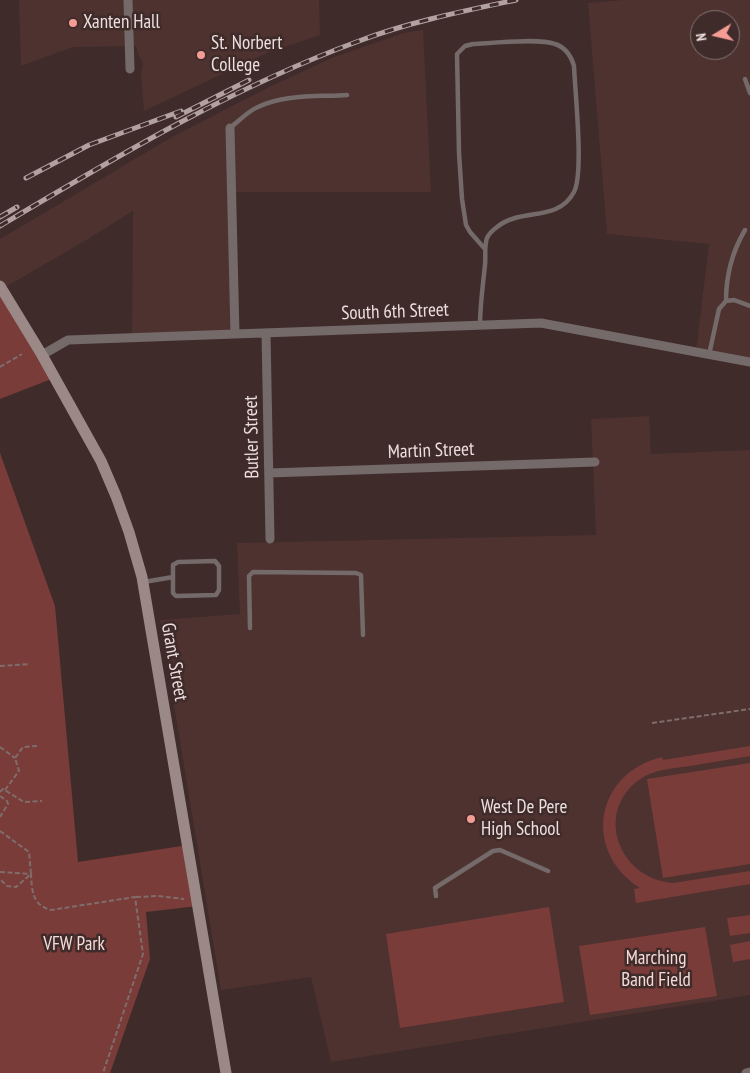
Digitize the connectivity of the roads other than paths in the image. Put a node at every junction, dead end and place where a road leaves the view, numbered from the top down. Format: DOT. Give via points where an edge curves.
graph roads {
  1 [pos="128,0"];
  2 [pos="130,70"];
  3 [pos="745,79"];
  4 [pos="750,93"];
  5 [pos="346,95"];
  6 [pos="230,128"];
  7 [pos="744,230"];
  8 [pos="485,249"];
  9 [pos="0,286"];
  10 [pos="726,301"];
  11 [pos="750,306"];
  12 [pos="480,326"];
  13 [pos="266,333"];
  14 [pos="235,334"];
  15 [pos="42,355"];
  16 [pos="710,355"];
  17 [pos="750,362"];
  18 [pos="594,462"];
  19 [pos="269,473"];
  20 [pos="270,539"];
  21 [pos="173,577"];
  22 [pos="143,582"];
  23 [pos="250,628"];
  24 [pos="363,635"];
  25 [pos="548,871"];
  26 [pos="436,896"];
  27 [pos="750,1072"];
  28 [pos="226,1073"];
  29 [pos="746,1073"];
  1 -- 2 [label="street"];
  3 -- 4 [label="lane"];
  5 -- 6 [label="lane" via="286,99 258,106"];
  6 -- 14 [label="street"];
  7 -- 10 [label="lane" via="727,277"];
  8 -- 8 [label="lane" via="491,231 503,222 522,215 559,209 567,202 578,182 574,66 571,57 554,43 473,44 465,46 458,54 462,199 466,225"];
  8 -- 12 [label="lane"];
  9 -- 15 [label="street, Grant Street"];
  10 -- 11 [label="lane" via="734,300"];
  10 -- 16 [label="lane" via="719,309"];
  12 -- 13 [label="street, South 6th Street"];
  12 -- 16 [label="street, South 6th Street" via="541,323"];
  13 -- 14 [label="street, South 6th Street"];
  13 -- 19 [label="street, Butler Street"];
  14 -- 15 [label="street, South 6th Street" via="68,340"];
  15 -- 22 [label="street, Grant Street" via="105,470 129,532"];
  16 -- 17 [label="street, South 6th Street"];
  18 -- 19 [label="street, Martin Street"];
  19 -- 20 [label="street, Butler Street"];
  21 -- 21 [label="lane" via="176,596 216,595 219,590 216,561 178,562 172,565"];
  21 -- 22 [label="lane"];
  22 -- 28 [label="street, Grant Street"];
  23 -- 24 [label="lane" via="249,576 253,572 356,573 361,575"];
  25 -- 26 [label="lane" via="500,850 493,851 435,888"];
  27 -- 29 [label="street"];
}
